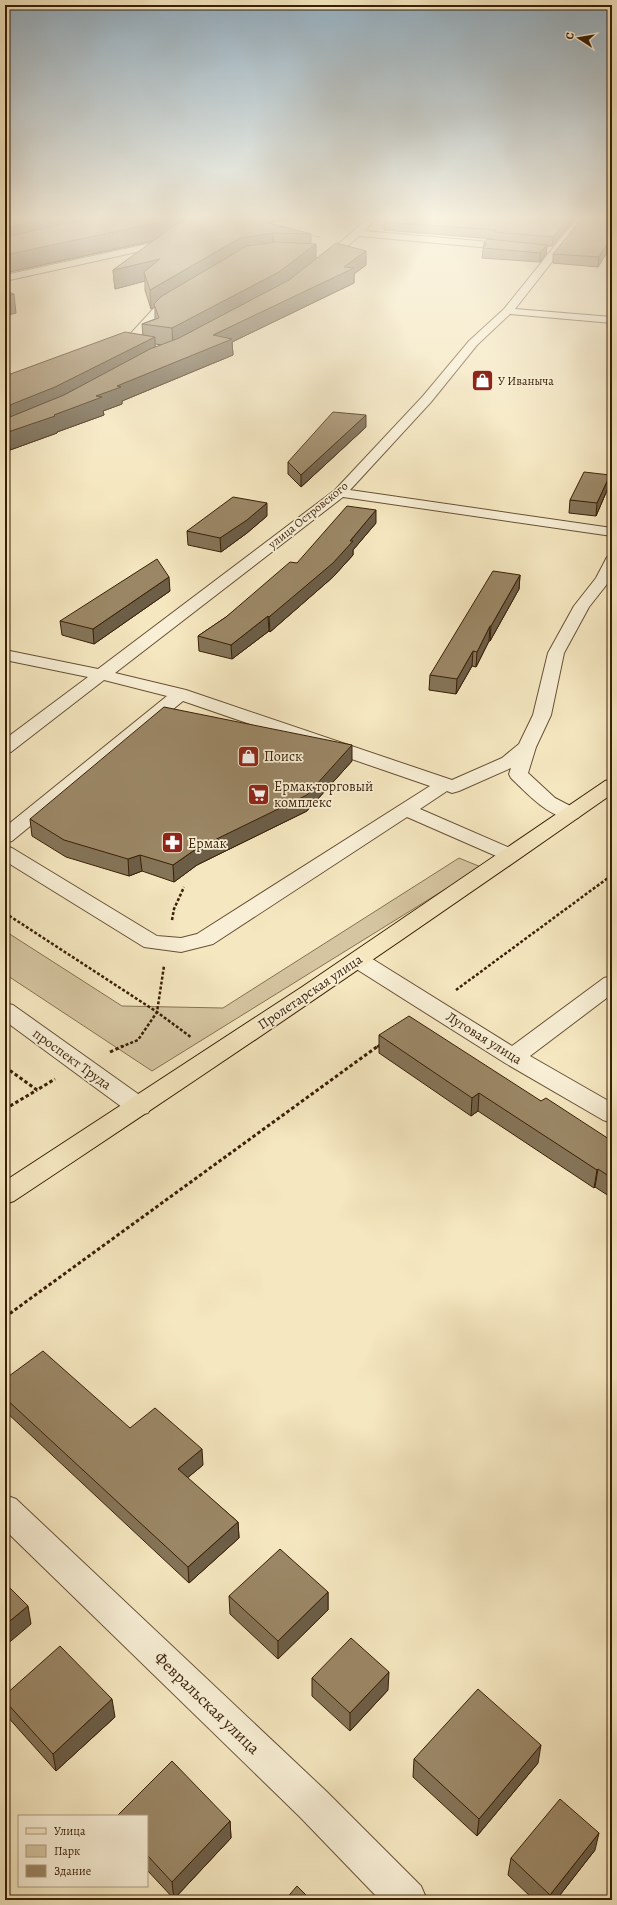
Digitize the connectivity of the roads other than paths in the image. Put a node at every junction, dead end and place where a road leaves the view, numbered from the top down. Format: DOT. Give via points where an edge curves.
graph roads {
  1 [pos="165,306"];
  2 [pos="512,306"];
  3 [pos="508,311"];
  4 [pos="612,320"];
  5 [pos="153,347"];
  6 [pos="340,493"];
  7 [pos="612,532"];
  8 [pos="612,560"];
  9 [pos="608,579"];
  10 [pos="5,654"];
  11 [pos="103,675"];
  12 [pos="180,694"];
  13 [pos="527,747"];
  14 [pos="5,748"];
  15 [pos="445,784"];
  16 [pos="612,785"];
  17 [pos="406,810"];
  18 [pos="571,814"];
  19 [pos="5,837"];
  20 [pos="5,852"];
  21 [pos="510,854"];
  22 [pos="358,960"];
  23 [pos="612,982"];
  24 [pos="5,1010"];
  25 [pos="513,1057"];
  26 [pos="139,1107"];
  27 [pos="612,1114"];
  28 [pos="5,1194"];
  29 [pos="5,1509"];
  30 [pos="407,1900"];
  1 -- 5 [label="street" via="127,344"];
  2 -- 3 [label="street, улица Островского"];
  3 -- 4 [label="street"];
  3 -- 6 [label="street, улица Островского" via="473,343 427,399"];
  6 -- 7 [label="street"];
  6 -- 11 [label="street, улица Островского"];
  8 -- 9 [label="street"];
  9 -- 13 [label="street" via="582,606 556,653 542,715"];
  10 -- 11 [label="street"];
  11 -- 12 [label="street"];
  11 -- 14 [label="street, улица Островского"];
  12 -- 15 [label="street"];
  12 -- 19 [label="street"];
  13 -- 15 [label="street" via="509,762 452,787"];
  13 -- 18 [label="street" via="518,774 548,802"];
  15 -- 17 [label="street"];
  16 -- 18 [label="main road, Пролетарская улица"];
  17 -- 20 [label="street" via="205,939 182,945 152,942"];
  17 -- 21 [label="street"];
  18 -- 21 [label="main road, Пролетарская улица"];
  21 -- 22 [label="main road, Пролетарская улица"];
  22 -- 25 [label="street, Луговая улица"];
  22 -- 26 [label="main road, Пролетарская улица"];
  23 -- 25 [label="street"];
  24 -- 26 [label="street, проспект Труда"];
  25 -- 27 [label="street, Луговая улица"];
  26 -- 28 [label="main road, Пролетарская улица"];
  29 -- 30 [label="street, Февральская улица" via="313,1804"];
}
